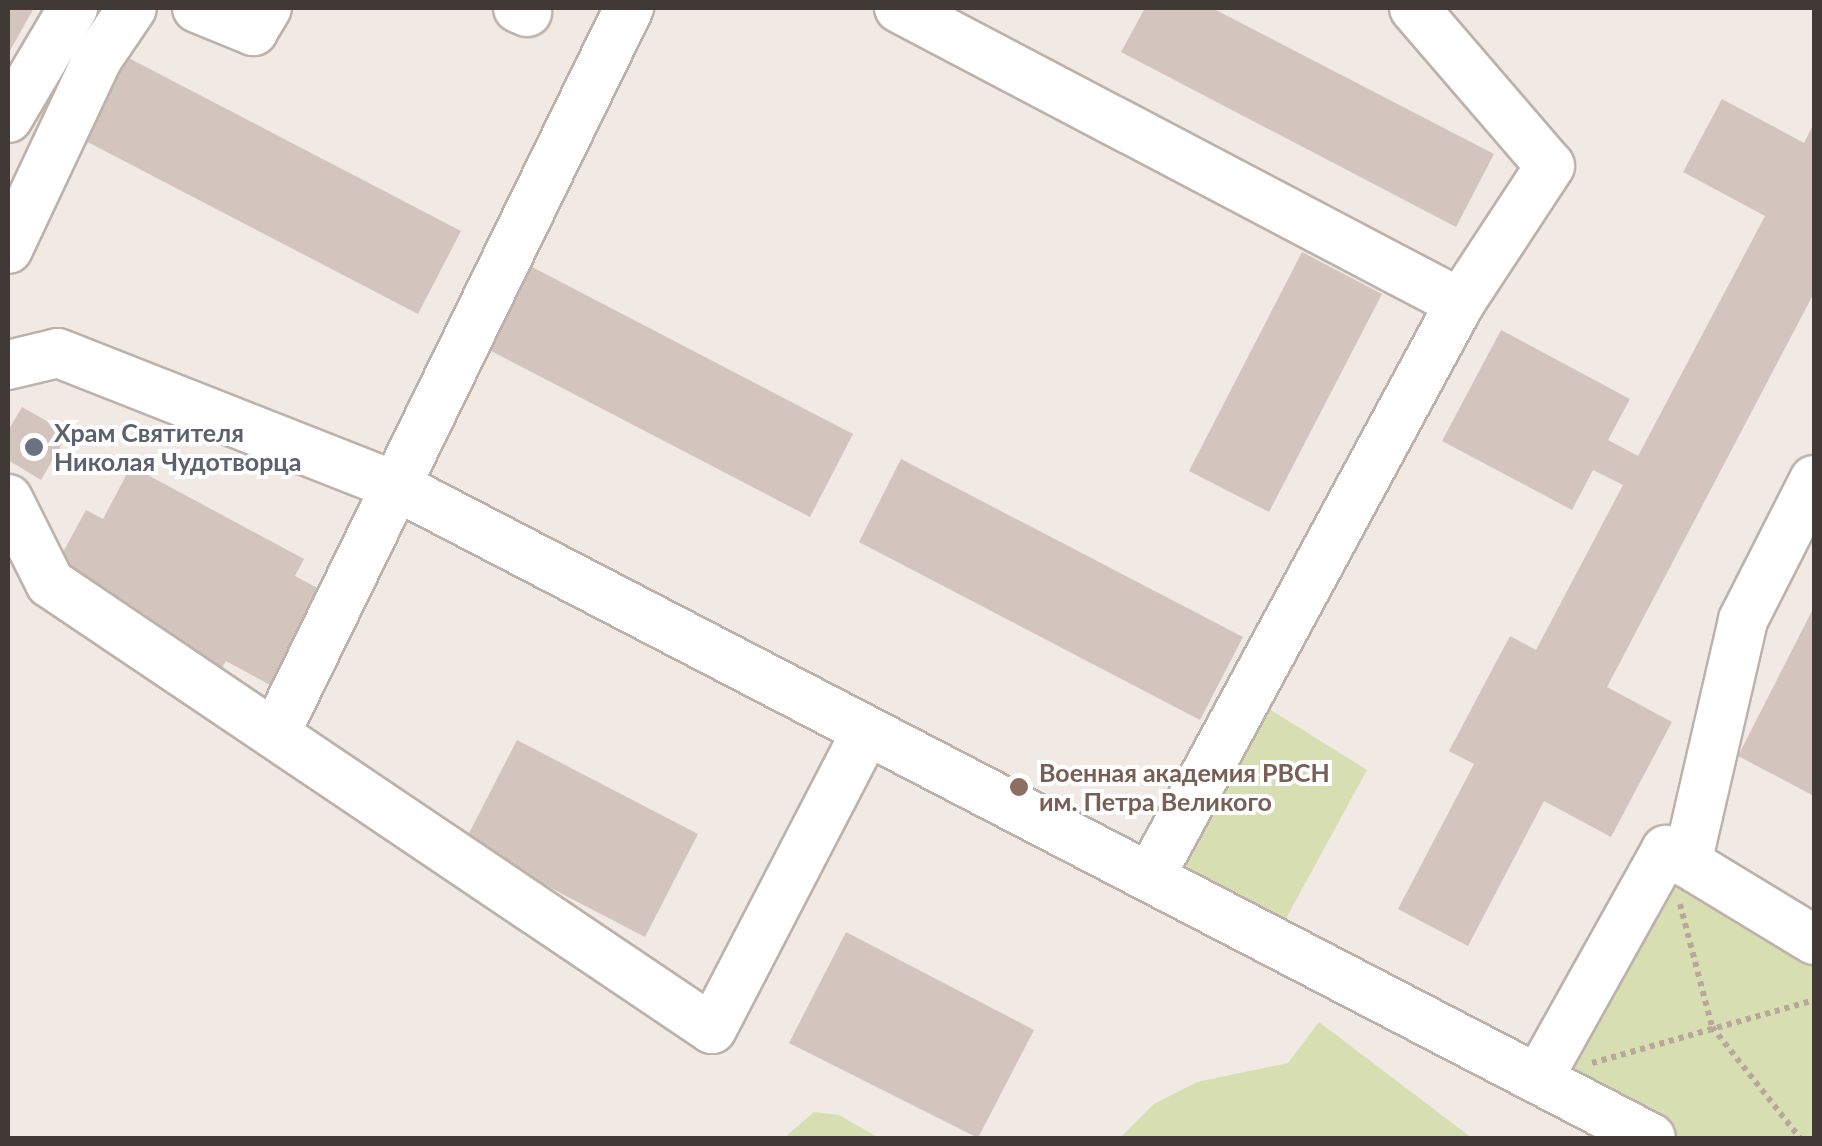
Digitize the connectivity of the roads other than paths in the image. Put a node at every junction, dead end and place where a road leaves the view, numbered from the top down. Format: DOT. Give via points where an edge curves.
graph roads {
  1 [pos="73,8"];
  2 [pos="132,8"];
  3 [pos="197,8"];
  4 [pos="267,8"];
  5 [pos="629,8"];
  6 [pos="899,8"];
  7 [pos="1414,8"];
  8 [pos="8,118"];
  9 [pos="8,249"];
  10 [pos="1460,303"];
  11 [pos="8,366"];
  12 [pos="1814,480"];
  13 [pos="396,486"];
  14 [pos="8,498"];
  15 [pos="275,734"];
  16 [pos="861,742"];
  17 [pos="1676,856"];
  18 [pos="1151,875"];
  19 [pos="1814,940"];
  20 [pos="1538,1079"];
  21 [pos="1651,1138"];
  1 -- 8 [label="lane"];
  2 -- 9 [label="lane" via="98,58"];
  3 -- 4 [label="lane" via="253,30"];
  5 -- 13 [label="lane"];
  6 -- 10 [label="lane"];
  7 -- 10 [label="lane" via="1550,166"];
  10 -- 18 [label="lane"];
  11 -- 13 [label="lane" via="58,353"];
  12 -- 17 [label="lane" via="1744,620"];
  13 -- 15 [label="lane"];
  13 -- 18 [label="lane"];
  14 -- 15 [label="lane" via="50,584"];
  15 -- 16 [label="lane" via="712,1029"];
  17 -- 19 [label="lane"];
  17 -- 20 [label="lane"];
  18 -- 20 [label="lane"];
  20 -- 21 [label="lane"];
}
